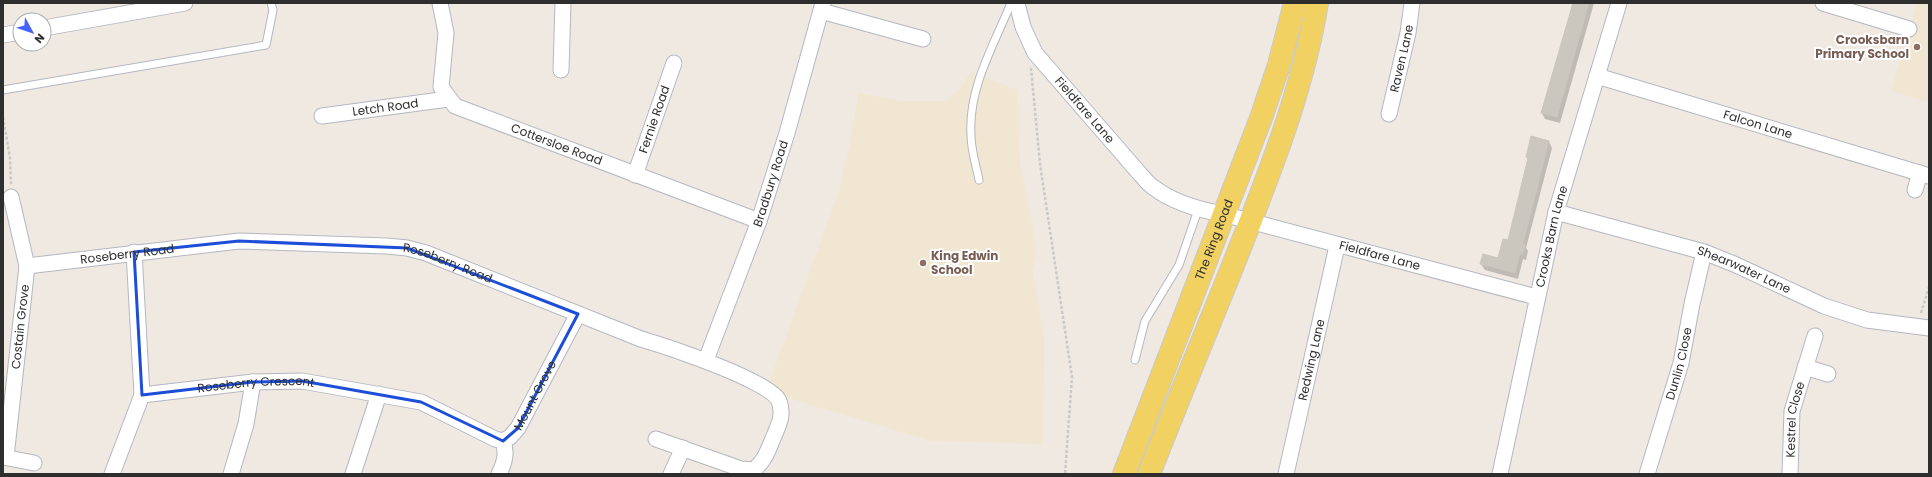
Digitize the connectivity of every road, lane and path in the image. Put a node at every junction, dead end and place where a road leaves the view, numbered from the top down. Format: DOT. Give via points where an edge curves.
graph roads {
  1 [pos="185,3"];
  2 [pos="272,3"];
  3 [pos="440,3"];
  4 [pos="563,3"];
  5 [pos="1011,3"];
  6 [pos="1017,3"];
  7 [pos="1295,3"];
  8 [pos="1317,3"];
  9 [pos="1412,3"];
  10 [pos="1619,3"];
  11 [pos="1823,3"];
  12 [pos="822,7"];
  13 [pos="52,27"];
  14 [pos="1909,29"];
  15 [pos="923,39"];
  16 [pos="1035,53"];
  17 [pos="674,63"];
  18 [pos="561,70"];
  19 [pos="1596,76"];
  20 [pos="3,90"];
  21 [pos="448,99"];
  22 [pos="1389,114"];
  23 [pos="322,116"];
  24 [pos="3,117"];
  25 [pos="1924,174"];
  26 [pos="635,175"];
  27 [pos="979,180"];
  28 [pos="1915,190"];
  29 [pos="11,197"];
  30 [pos="1198,210"];
  31 [pos="1556,212"];
  32 [pos="1223,214"];
  33 [pos="759,221"];
  34 [pos="1251,222"];
  35 [pos="1337,246"];
  36 [pos="134,252"];
  37 [pos="1704,252"];
  38 [pos="27,266"];
  39 [pos="1929,287"];
  40 [pos="1536,297"];
  41 [pos="578,314"];
  42 [pos="1923,327"];
  43 [pos="1815,336"];
  44 [pos="706,360"];
  45 [pos="1135,360"];
  46 [pos="1805,367"];
  47 [pos="1828,374"];
  48 [pos="253,382"];
  49 [pos="379,394"];
  50 [pos="142,396"];
  51 [pos="656,438"];
  52 [pos="503,441"];
  53 [pos="682,448"];
  54 [pos="4,457"];
  55 [pos="34,463"];
  56 [pos="112,474"];
  57 [pos="232,474"];
  58 [pos="353,474"];
  59 [pos="499,474"];
  60 [pos="671,474"];
  61 [pos="1065,474"];
  62 [pos="1124,474"];
  63 [pos="1149,474"];
  64 [pos="1286,474"];
  65 [pos="1500,474"];
  66 [pos="1647,474"];
  67 [pos="1790,474"];
  1 -- 13 [label="street"];
  2 -- 20 [label="lane" via="266,45"];
  3 -- 21 [label="street" via="446,33 441,87"];
  4 -- 18 [label="street"];
  5 -- 27 [label="lane" via="977,86 972,106 970,135"];
  6 -- 16 [label="street, Fieldfare Lane" via="1023,27"];
  7 -- 32 [label="main road, The Ring Road" via="1279,65 1261,118"];
  8 -- 34 [label="main road" via="1304,64 1286,127"];
  9 -- 22 [label="street, Raven Lane" via="1408,33"];
  10 -- 19 [label="street, Crooks Barn Lane"];
  11 -- 14 [label="street"];
  12 -- 15 [label="street"];
  12 -- 33 [label="street, Bradbury Road" via="787,133"];
  16 -- 30 [label="street, Fieldfare Lane" via="1153,187"];
  16 -- 61 [label="path" via="1030,70 1040,164 1072,377"];
  17 -- 26 [label="street, Fernie Road"];
  19 -- 25 [label="street, Falcon Lane"];
  19 -- 31 [label="street, Crooks Barn Lane"];
  21 -- 23 [label="street, Letch Road"];
  21 -- 26 [label="street, Cottersloe Road" via="455,106"];
  24 -- 29 [label="path" via="10,158"];
  25 -- 28 [label="street, Falcon Lane"];
  26 -- 33 [label="street, Cottersloe Road"];
  29 -- 38 [label="street, Costain Grove"];
  30 -- 32 [label="street, Fieldfare Lane"];
  30 -- 45 [label="lane" via="1179,264 1145,321"];
  31 -- 37 [label="street, Shearwater Lane"];
  31 -- 40 [label="street, Crooks Barn Lane"];
  32 -- 34 [label="street, Fieldfare Lane"];
  32 -- 62 [label="main road, The Ring Road"];
  33 -- 44 [label="street, Bradbury Road"];
  34 -- 35 [label="street, Fieldfare Lane"];
  34 -- 63 [label="main road"];
  35 -- 40 [label="street, Fieldfare Lane"];
  35 -- 64 [label="street, Redwing Lane"];
  36 -- 38 [label="street, Roseberry Road"];
  36 -- 41 [label="street, Roseberry Road" via="239,241 408,248"];
  36 -- 50 [label="street"];
  37 -- 42 [label="street, Shearwater Lane" via="1824,306 1867,320"];
  37 -- 66 [label="street, Dunlin Close" via="1681,363"];
  38 -- 54 [label="street, Costain Grove"];
  39 -- 42 [label="path"];
  40 -- 65 [label="street, Crooks Barn Lane"];
  41 -- 44 [label="street, Roseberry Road" via="641,339"];
  41 -- 52 [label="street, Mount Grove" via="518,428"];
  43 -- 46 [label="street, Kestrel Close"];
  44 -- 53 [label="street, Roseberry Road" via="767,390 778,400 782,415 764,461 754,470 741,469"];
  46 -- 47 [label="street, Kestrel Close"];
  46 -- 67 [label="street, Kestrel Close" via="1792,411"];
  48 -- 49 [label="street, Roseberry Crescent" via="302,381"];
  48 -- 50 [label="street, Roseberry Crescent"];
  48 -- 57 [label="street" via="246,424"];
  49 -- 52 [label="street, Roseberry Crescent" via="421,402"];
  49 -- 58 [label="street"];
  50 -- 56 [label="street"];
  51 -- 53 [label="street"];
  52 -- 59 [label="street, Mount Grove" via="506,449"];
  53 -- 60 [label="street"];
  54 -- 55 [label="street, Costain Grove"];
}
